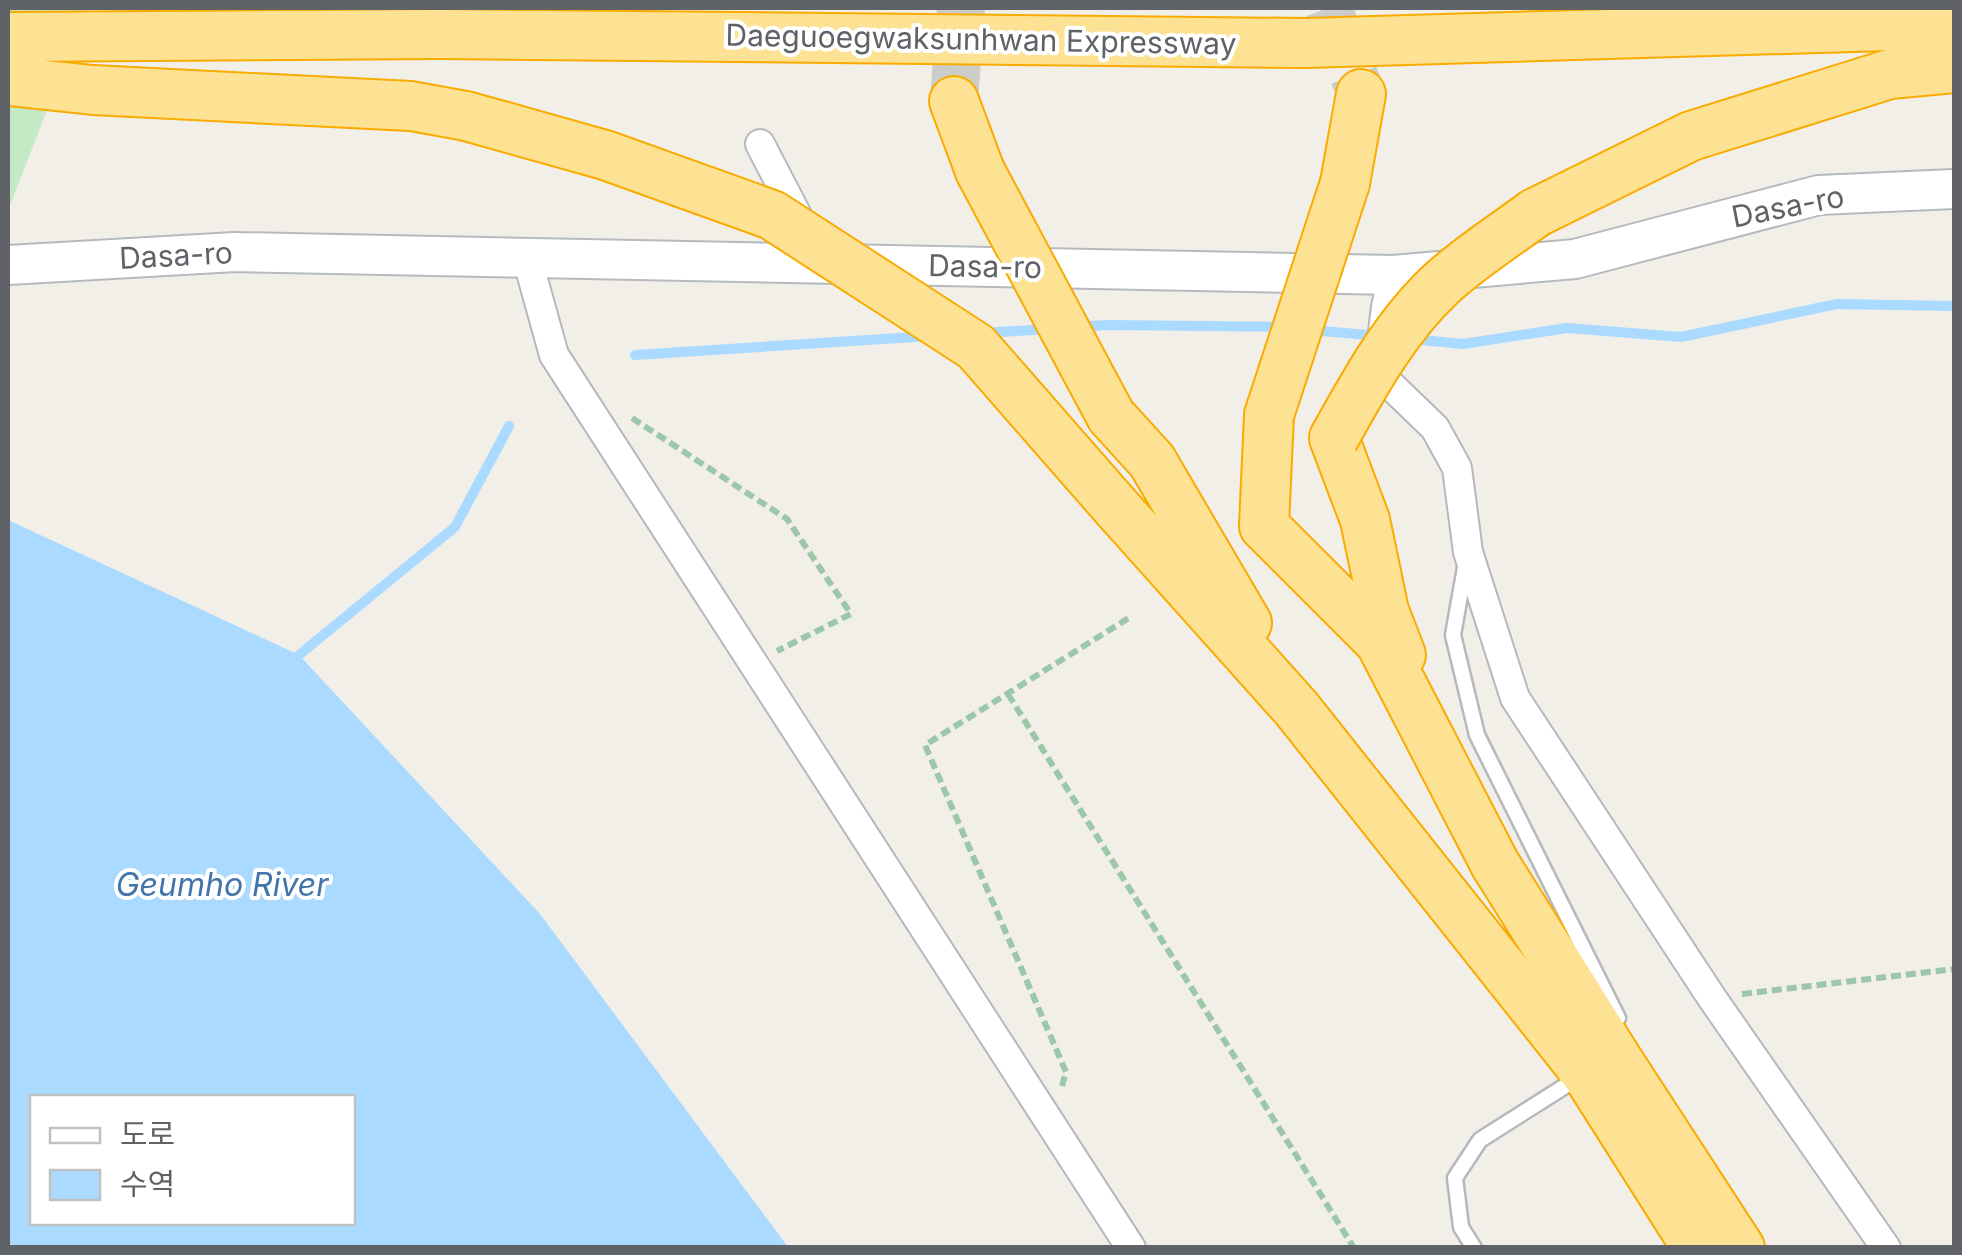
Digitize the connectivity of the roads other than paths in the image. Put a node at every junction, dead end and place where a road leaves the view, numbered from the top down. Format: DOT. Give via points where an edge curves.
graph roads {
  1 [pos="1954,24"];
  2 [pos="8,37"];
  3 [pos="1954,68"];
  4 [pos="8,81"];
  5 [pos="1361,94"];
  6 [pos="954,100"];
  7 [pos="760,144"];
  8 [pos="1954,189"];
  9 [pos="527,258"];
  10 [pos="822,264"];
  11 [pos="8,266"];
  12 [pos="1393,275"];
  13 [pos="1468,552"];
  14 [pos="1296,708"];
  15 [pos="1495,864"];
  16 [pos="1626,1035"];
  17 [pos="1644,1070"];
  18 [pos="1586,1074"];
  19 [pos="1705,1193"];
  20 [pos="1131,1248"];
  21 [pos="1474,1248"];
  22 [pos="1697,1248"];
  23 [pos="1740,1248"];
  24 [pos="1886,1248"];
  1 -- 2 [label="highway, Daeguoegwaksunhwan Expressway" via="1306,44 440,34"];
  3 -- 15 [label="highway, bridge" via="1890,74 1691,136 1535,213 1442,284 1368,375 1334,438 1365,520 1384,611"];
  4 -- 14 [label="highway, bridge" via="410,106 605,154 772,215 976,348"];
  5 -- 15 [label="highway, bridge" via="1345,183 1269,415 1264,526 1380,642"];
  6 -- 14 [label="highway, bridge" via="980,171 1111,416 1152,460"];
  7 -- 10 [label="street"];
  8 -- 12 [label="street, Dasa-ro" via="1818,194 1575,258"];
  9 -- 10 [label="street, Dasa-ro"];
  9 -- 11 [label="street, Dasa-ro" via="235,252"];
  9 -- 20 [label="street" via="554,356"];
  10 -- 12 [label="street, Dasa-ro"];
  12 -- 13 [label="street, bridge" via="1378,372 1435,428 1457,468"];
  13 -- 16 [label="lane" via="1452,635 1477,736"];
  13 -- 24 [label="street" via="1515,698"];
  14 -- 18 [label="highway"];
  15 -- 19 [label="highway"];
  17 -- 19 [label="lane"];
  18 -- 21 [label="lane" via="1480,1140 1455,1178 1460,1227"];
  18 -- 22 [label="highway"];
  19 -- 23 [label="highway"];
}
